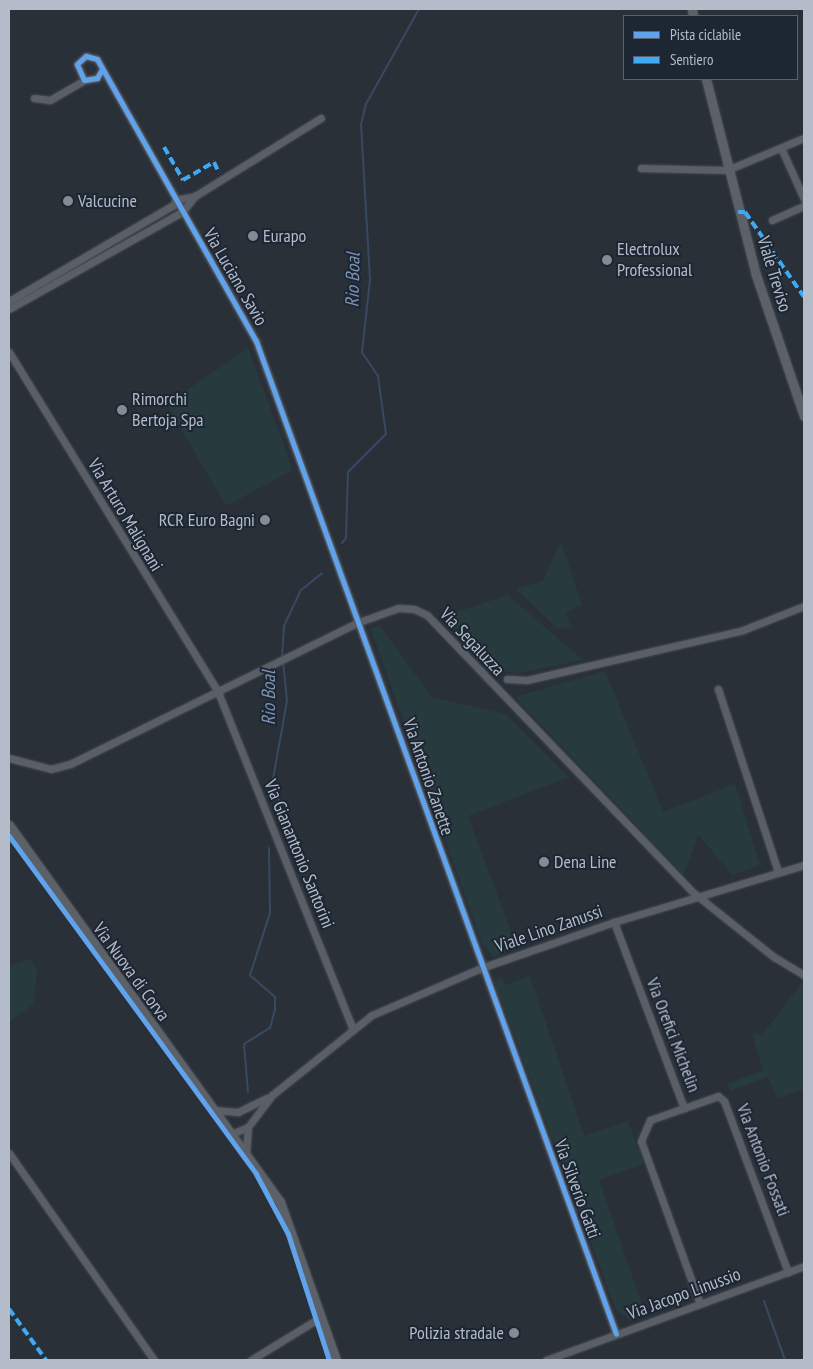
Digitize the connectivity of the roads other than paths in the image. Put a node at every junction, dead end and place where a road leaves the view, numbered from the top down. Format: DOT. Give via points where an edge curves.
graph roads {
  1 [pos="99,75"];
  2 [pos="84,80"];
  3 [pos="706,80"];
  4 [pos="34,98"];
  5 [pos="320,118"];
  6 [pos="804,138"];
  7 [pos="781,148"];
  8 [pos="641,168"];
  9 [pos="726,170"];
  10 [pos="195,196"];
  11 [pos="804,198"];
  12 [pos="176,202"];
  13 [pos="804,206"];
  14 [pos="182,212"];
  15 [pos="772,220"];
  16 [pos="9,301"];
  17 [pos="9,309"];
  18 [pos="9,352"];
  19 [pos="804,416"];
  20 [pos="804,606"];
  21 [pos="359,622"];
  22 [pos="507,679"];
  23 [pos="718,689"];
  24 [pos="218,692"];
  25 [pos="11,756"];
  26 [pos="9,825"];
  27 [pos="804,865"];
  28 [pos="778,872"];
  29 [pos="695,894"];
  30 [pos="614,922"];
  31 [pos="481,968"];
  32 [pos="804,975"];
  33 [pos="352,1027"];
  34 [pos="272,1096"];
  35 [pos="211,1108"];
  36 [pos="684,1108"];
  37 [pos="238,1112"];
  38 [pos="248,1127"];
  39 [pos="228,1131"];
  40 [pos="9,1153"];
  41 [pos="246,1156"];
  42 [pos="804,1266"];
  43 [pos="788,1272"];
  44 [pos="700,1304"];
  45 [pos="321,1317"];
  46 [pos="616,1334"];
  47 [pos="154,1360"];
  48 [pos="252,1360"];
  49 [pos="336,1360"];
  50 [pos="546,1360"];
  1 -- 2 [label="street"];
  1 -- 2 [label="street, Via Luciano Savio" via="97,59 86,56 76,70"];
  1 -- 12 [label="street, Via Luciano Savio" via="108,83"];
  2 -- 4 [label="street" via="50,100"];
  3 -- 9 [label="main road, Viale Treviso"];
  5 -- 10 [label="street"];
  6 -- 7 [label="street"];
  7 -- 9 [label="street"];
  7 -- 11 [label="street"];
  8 -- 9 [label="street"];
  9 -- 19 [label="main road, Viale Treviso" via="756,275"];
  10 -- 12 [label="street"];
  10 -- 14 [label="street"];
  12 -- 14 [label="street, Via Luciano Savio"];
  12 -- 16 [label="street"];
  13 -- 15 [label="street"];
  14 -- 17 [label="street"];
  14 -- 21 [label="street, Via Luciano Savio" via="256,341"];
  18 -- 24 [label="street, Via Arturo Malignani"];
  20 -- 22 [label="street" via="743,630 527,680"];
  21 -- 24 [label="street, Via Segaluzza"];
  21 -- 29 [label="street, Via Segaluzza" via="398,608 427,615"];
  21 -- 31 [label="street, Via Antonio Zanette"];
  23 -- 28 [label="street"];
  24 -- 25 [label="street, Via Segaluzza" via="70,764 52,769"];
  24 -- 33 [label="street, Via Gianantonio Santorini"];
  26 -- 35 [label="main road, Via Nuova di Corva"];
  27 -- 28 [label="street, Viale Lino Zanussi"];
  28 -- 29 [label="street, Viale Lino Zanussi"];
  29 -- 30 [label="street, Viale Lino Zanussi"];
  29 -- 32 [label="street, Via Segaluzza" via="774,957"];
  30 -- 31 [label="street, Viale Lino Zanussi"];
  30 -- 36 [label="street, Via Orefici Michelin"];
  31 -- 33 [label="street, Viale Lino Zanussi"];
  31 -- 46 [label="street, Via Silverio Gatti"];
  33 -- 34 [label="street, Viale Lino Zanussi"];
  34 -- 37 [label="street, Viale Lino Zanussi"];
  34 -- 38 [label="street, Viale Lino Zanussi"];
  35 -- 37 [label="street"];
  35 -- 39 [label="main road, Via Nuova di Corva"];
  36 -- 43 [label="street, Via Antonio Fossati" via="718,1096 728,1107"];
  36 -- 44 [label="street, Via Orefici Michelin" via="650,1120 641,1141"];
  37 -- 39 [label="street, Viale Lino Zanussi"];
  38 -- 39 [label="street, Viale Lino Zanussi"];
  38 -- 41 [label="street"];
  39 -- 41 [label="main road, Via Nuova di Corva"];
  40 -- 47 [label="street"];
  41 -- 45 [label="main road, Via Nuova di Corva" via="280,1202"];
  42 -- 43 [label="street, Via Jacopo Linussio"];
  43 -- 44 [label="street, Via Jacopo Linussio"];
  44 -- 46 [label="street, Via Jacopo Linussio"];
  45 -- 48 [label="street"];
  45 -- 49 [label="main road, Via Nuova di Corva"];
  46 -- 50 [label="street, Via Jacopo Linussio"];
}
